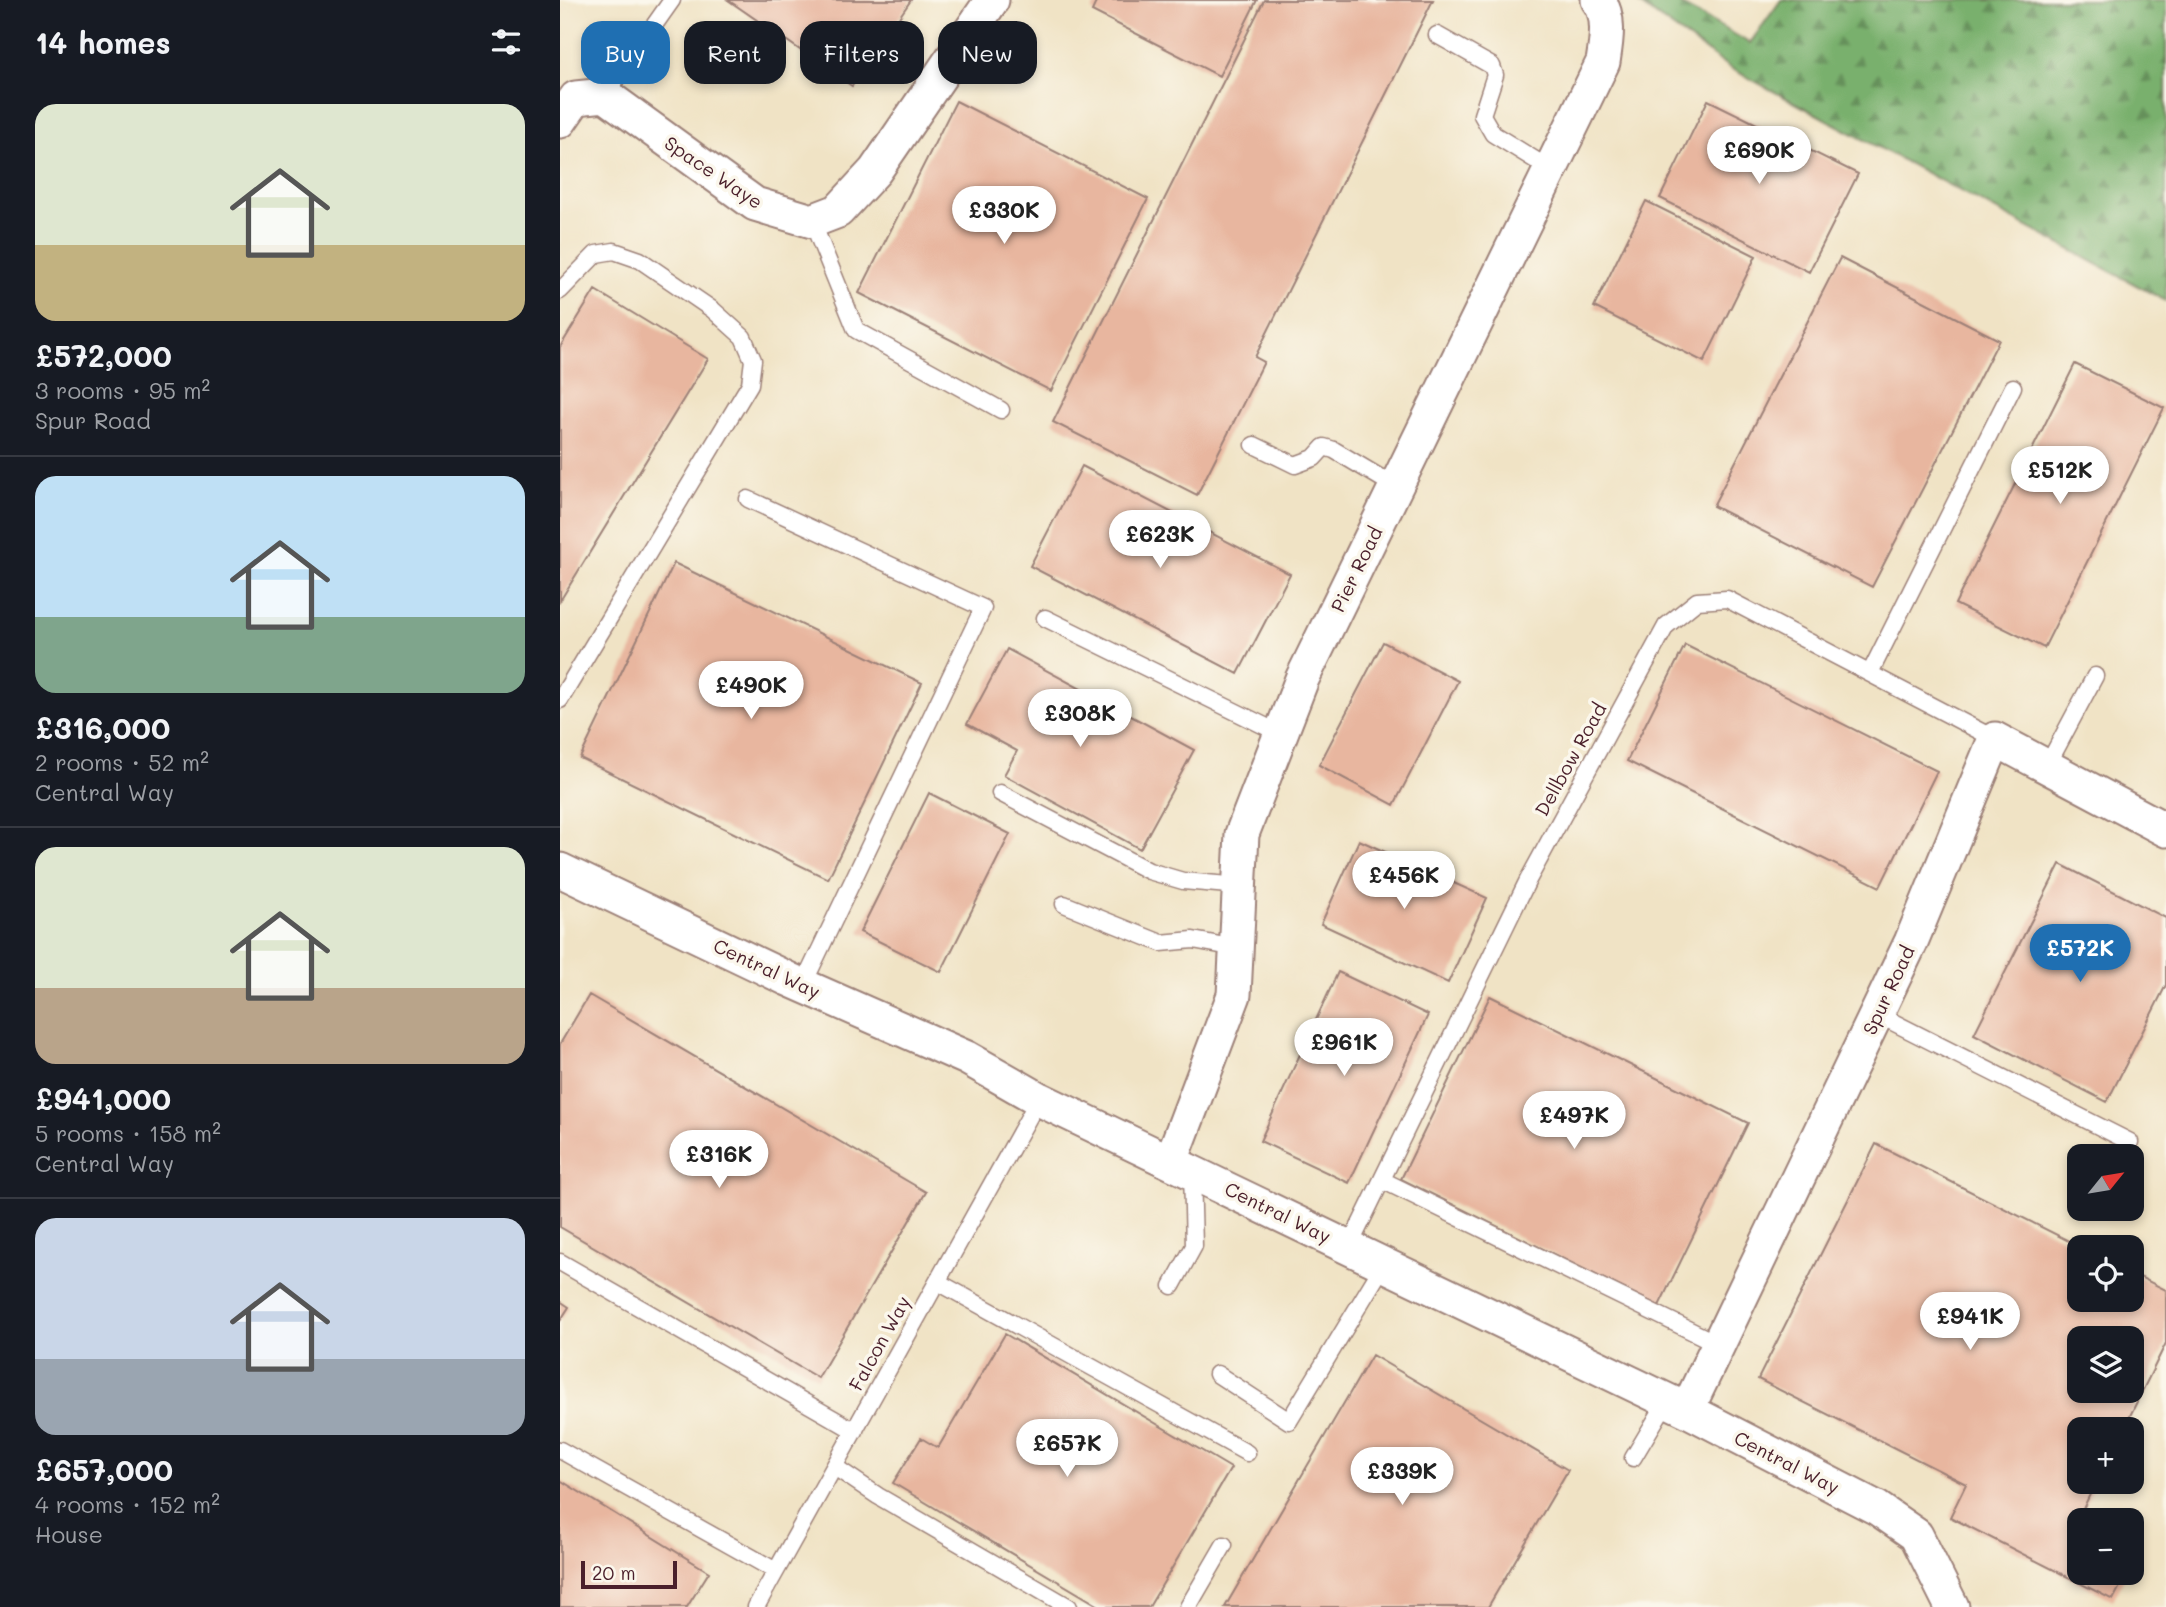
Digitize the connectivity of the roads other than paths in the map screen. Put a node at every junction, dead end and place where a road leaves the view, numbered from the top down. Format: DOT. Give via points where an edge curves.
graph roads {
  1 [pos="672,0"];
  2 [pos="992,0"];
  3 [pos="1601,2"];
  4 [pos="1437,35"];
  5 [pos="575,100"];
  6 [pos="1550,169"];
  7 [pos="812,221"];
  8 [pos="560,291"];
  9 [pos="2013,387"];
  10 [pos="1001,410"];
  11 [pos="1254,445"];
  12 [pos="1396,487"];
  13 [pos="748,499"];
  14 [pos="1045,618"];
  15 [pos="1870,673"];
  16 [pos="2095,676"];
  17 [pos="560,700"];
  18 [pos="1281,734"];
  19 [pos="1995,739"];
  20 [pos="2047,766"];
  21 [pos="1000,793"];
  22 [pos="2166,830"];
  23 [pos="560,870"];
  24 [pos="1240,886"];
  25 [pos="1064,904"];
  26 [pos="1236,948"];
  27 [pos="803,985"];
  28 [pos="1877,1014"];
  29 [pos="1039,1099"];
  30 [pos="2130,1142"];
  31 [pos="1181,1166"];
  32 [pos="1382,1180"];
  33 [pos="1349,1247"];
  34 [pos="560,1262"];
  35 [pos="1384,1264"];
  36 [pos="938,1282"];
  37 [pos="1172,1286"];
  38 [pos="1718,1344"];
  39 [pos="1217,1374"];
  40 [pos="1677,1406"];
  41 [pos="855,1431"];
  42 [pos="560,1450"];
  43 [pos="1247,1453"];
  44 [pos="1633,1458"];
  45 [pos="835,1467"];
  46 [pos="1224,1545"];
  47 [pos="776,1572"];
  48 [pos="756,1607"];
  49 [pos="1069,1607"];
  50 [pos="1188,1607"];
  51 [pos="1952,1607"];
  1 -- 5 [label="lane"];
  2 -- 7 [label="street" via="875,171 838,211"];
  3 -- 6 [label="street, Pier Road" via="1607,34 1603,62"];
  4 -- 6 [label="lane" via="1492,66 1495,75 1482,115 1493,134"];
  5 -- 7 [label="street, Space Waye" via="755,204"];
  6 -- 12 [label="street, Pier Road"];
  7 -- 10 [label="lane" via="856,330"];
  8 -- 17 [label="lane" via="596,254 614,251 640,260 713,310 743,337 753,360 750,384"];
  9 -- 15 [label="lane"];
  11 -- 12 [label="lane" via="1295,465 1314,458 1324,447"];
  12 -- 18 [label="street, Pier Road" via="1302,679"];
  13 -- 27 [label="lane" via="982,608"];
  14 -- 18 [label="lane"];
  15 -- 19 [label="lane, Dellbow Road"];
  15 -- 32 [label="lane, Dellbow Road" via="1727,599 1697,601 1666,626 1528,880"];
  16 -- 20 [label="lane"];
  18 -- 24 [label="street, Pier Road" via="1242,834"];
  19 -- 20 [label="street"];
  19 -- 28 [label="street, Spur Road"];
  20 -- 22 [label="street"];
  21 -- 24 [label="lane" via="1149,871 1183,881"];
  23 -- 27 [label="street, Central Way"];
  24 -- 26 [label="street, Pier Road"];
  25 -- 26 [label="lane" via="1161,943 1193,940"];
  26 -- 31 [label="street, Pier Road" via="1234,995"];
  27 -- 29 [label="street, Central Way" via="967,1058"];
  28 -- 30 [label="lane"];
  28 -- 38 [label="street, Spur Road"];
  29 -- 31 [label="street, Central Way"];
  29 -- 36 [label="lane, Falcon Way"];
  31 -- 33 [label="street, Central Way"];
  31 -- 37 [label="lane" via="1194,1246"];
  32 -- 33 [label="lane, Dellbow Road"];
  32 -- 38 [label="lane"];
  33 -- 35 [label="street, Central Way"];
  34 -- 41 [label="lane"];
  35 -- 39 [label="lane" via="1289,1421"];
  35 -- 40 [label="street, Central Way"];
  36 -- 41 [label="lane, Falcon Way"];
  36 -- 43 [label="lane"];
  38 -- 40 [label="street, Spur Road"];
  40 -- 44 [label="lane"];
  40 -- 51 [label="street, Central Way" via="1877,1508 1916,1535"];
  41 -- 45 [label="lane, Falcon Way"];
  42 -- 47 [label="lane"];
  45 -- 47 [label="lane, Falcon Way"];
  45 -- 49 [label="lane"];
  46 -- 50 [label="lane"];
  47 -- 48 [label="lane, Falcon Way"];
}
